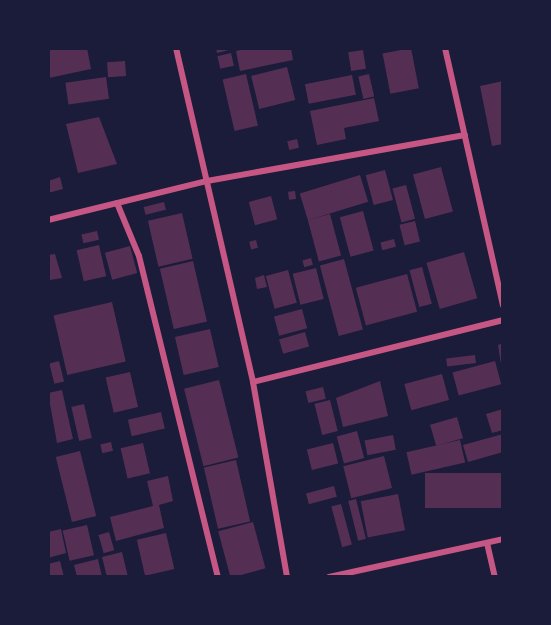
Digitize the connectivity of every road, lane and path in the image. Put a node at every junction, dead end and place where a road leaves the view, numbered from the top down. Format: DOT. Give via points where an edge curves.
graph roads {
  1 [pos="176,48"];
  2 [pos="445,48"];
  3 [pos="465,135"];
  4 [pos="207,181"];
  5 [pos="117,203"];
  6 [pos="48,220"];
  7 [pos="503,306"];
  8 [pos="503,320"];
  9 [pos="253,382"];
  10 [pos="503,539"];
  11 [pos="488,543"];
  12 [pos="218,577"];
  13 [pos="287,577"];
  14 [pos="329,577"];
  15 [pos="495,577"];
  1 -- 4 [label="street"];
  2 -- 3 [label="street"];
  3 -- 4 [label="street"];
  3 -- 7 [label="street"];
  4 -- 5 [label="street"];
  4 -- 9 [label="street"];
  5 -- 6 [label="street"];
  5 -- 12 [label="street" via="139,256"];
  8 -- 9 [label="street"];
  9 -- 13 [label="street"];
  10 -- 11 [label="street"];
  11 -- 14 [label="street"];
  11 -- 15 [label="street"];
}
